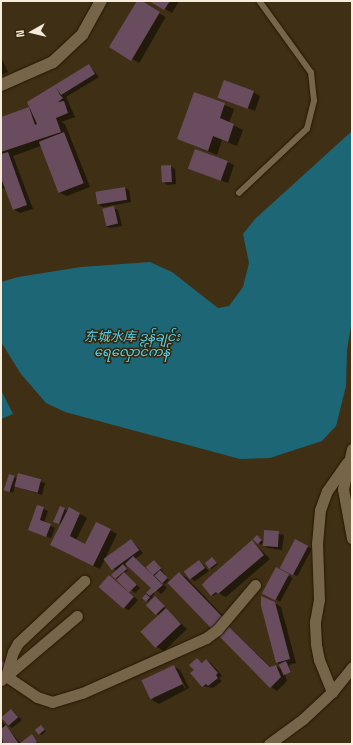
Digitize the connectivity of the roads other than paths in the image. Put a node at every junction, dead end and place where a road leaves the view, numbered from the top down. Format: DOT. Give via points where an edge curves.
graph roads {
  1 [pos="101,1"];
  2 [pos="259,1"];
  3 [pos="1,85"];
  4 [pos="239,193"];
  5 [pos="352,449"];
  6 [pos="347,462"];
  7 [pos="352,538"];
  8 [pos="84,581"];
  9 [pos="256,585"];
  10 [pos="77,616"];
  11 [pos="352,667"];
  12 [pos="3,678"];
  13 [pos="332,692"];
  14 [pos="269,744"];
  1 -- 3 [label="main road" via="82,35 53,62"];
  2 -- 4 [label="lane" via="311,73 314,101 307,129"];
  5 -- 6 [label="street"];
  6 -- 7 [label="street" via="343,489"];
  6 -- 13 [label="street" via="327,491 320,510 317,544 320,600 315,622 316,644 319,660"];
  8 -- 12 [label="street" via="18,642"];
  9 -- 12 [label="street" via="217,630 206,638 82,693 52,702 37,697"];
  10 -- 12 [label="street"];
  11 -- 13 [label="street"];
  13 -- 14 [label="street" via="303,719"];
}
